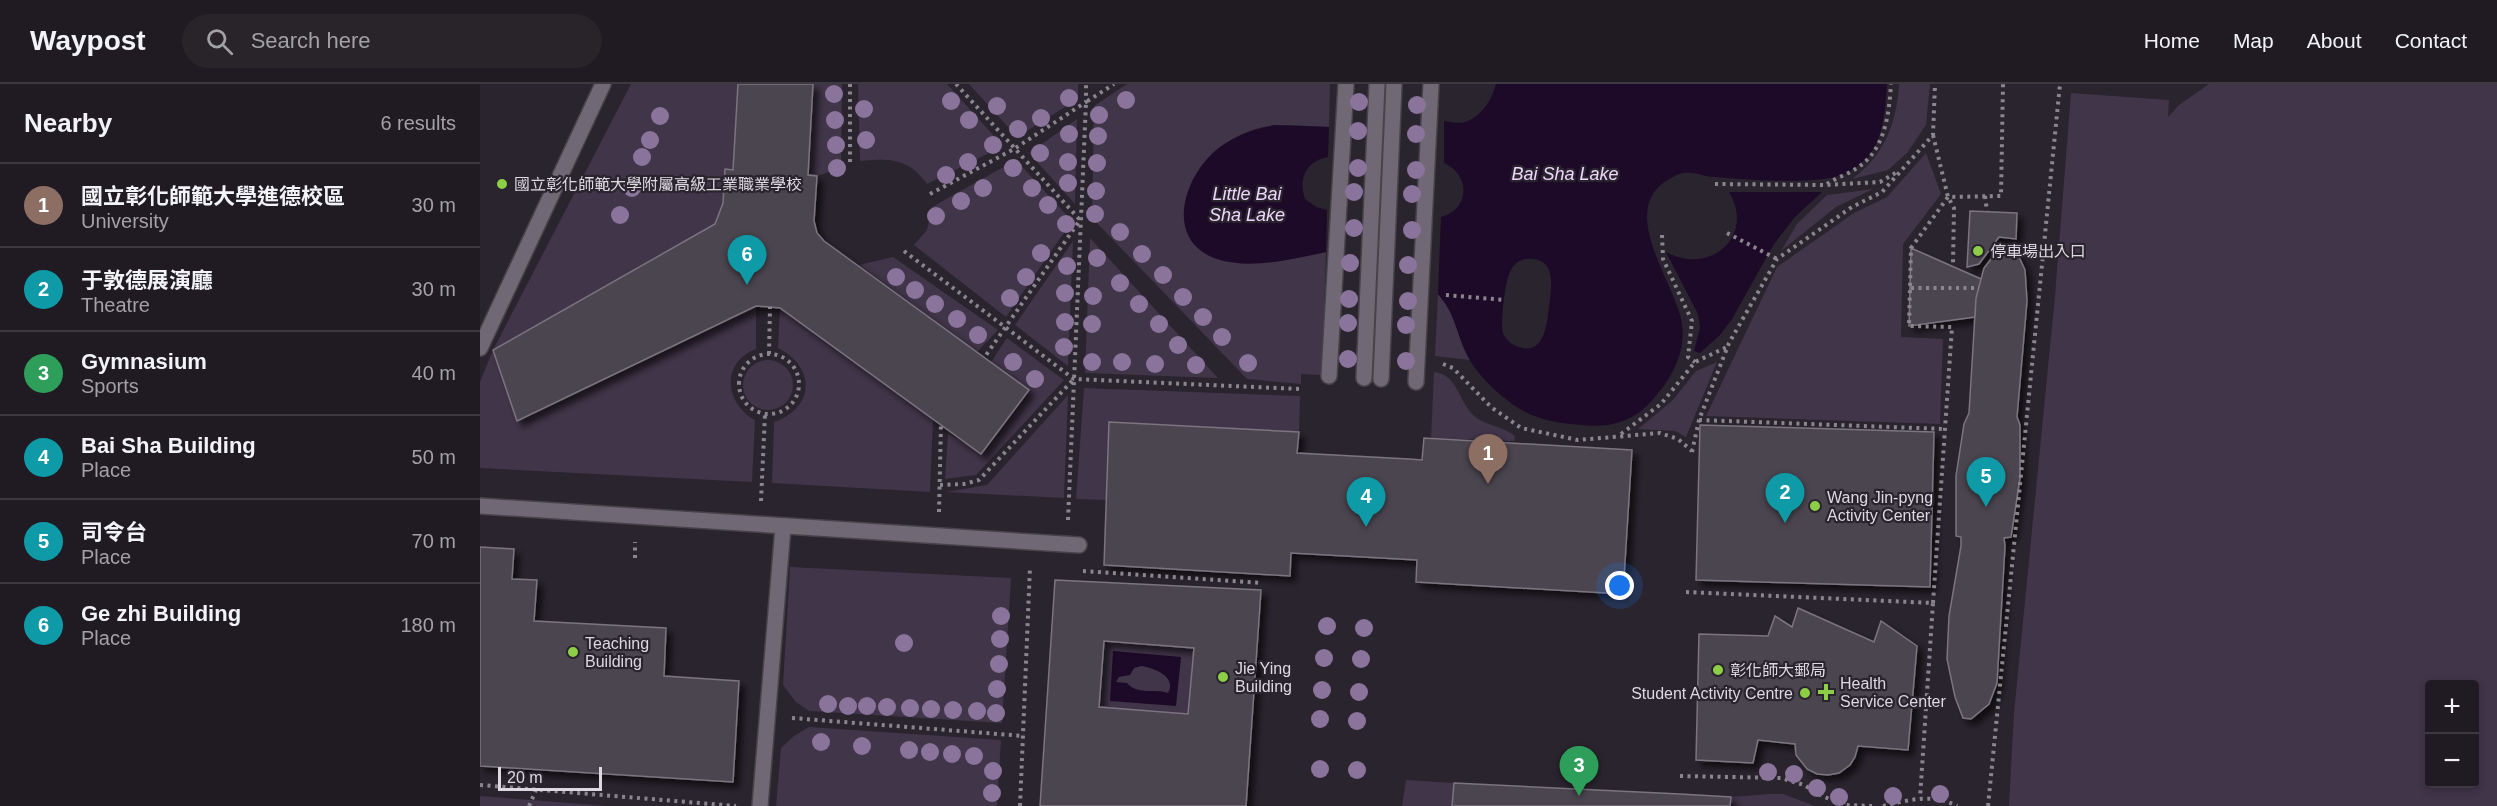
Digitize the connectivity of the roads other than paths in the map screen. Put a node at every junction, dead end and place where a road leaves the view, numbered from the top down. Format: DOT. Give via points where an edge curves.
graph roads {
  1 [pos="603,84"];
  2 [pos="1346,84"];
  3 [pos="1377,84"];
  4 [pos="1394,84"];
  5 [pos="1431,84"];
  6 [pos="480,348"];
  7 [pos="1329,376"];
  8 [pos="1364,378"];
  9 [pos="1381,379"];
  10 [pos="1416,381"];
  11 [pos="480,506"];
  12 [pos="783,527"];
  13 [pos="1073,545"];
  14 [pos="760,806"];
  1 -- 6 [label="street"];
  2 -- 7 [label="street"];
  3 -- 8 [label="street"];
  4 -- 9 [label="street"];
  5 -- 10 [label="street"];
  11 -- 12 [label="street"];
  12 -- 13 [label="street"];
  12 -- 14 [label="street"];
}
